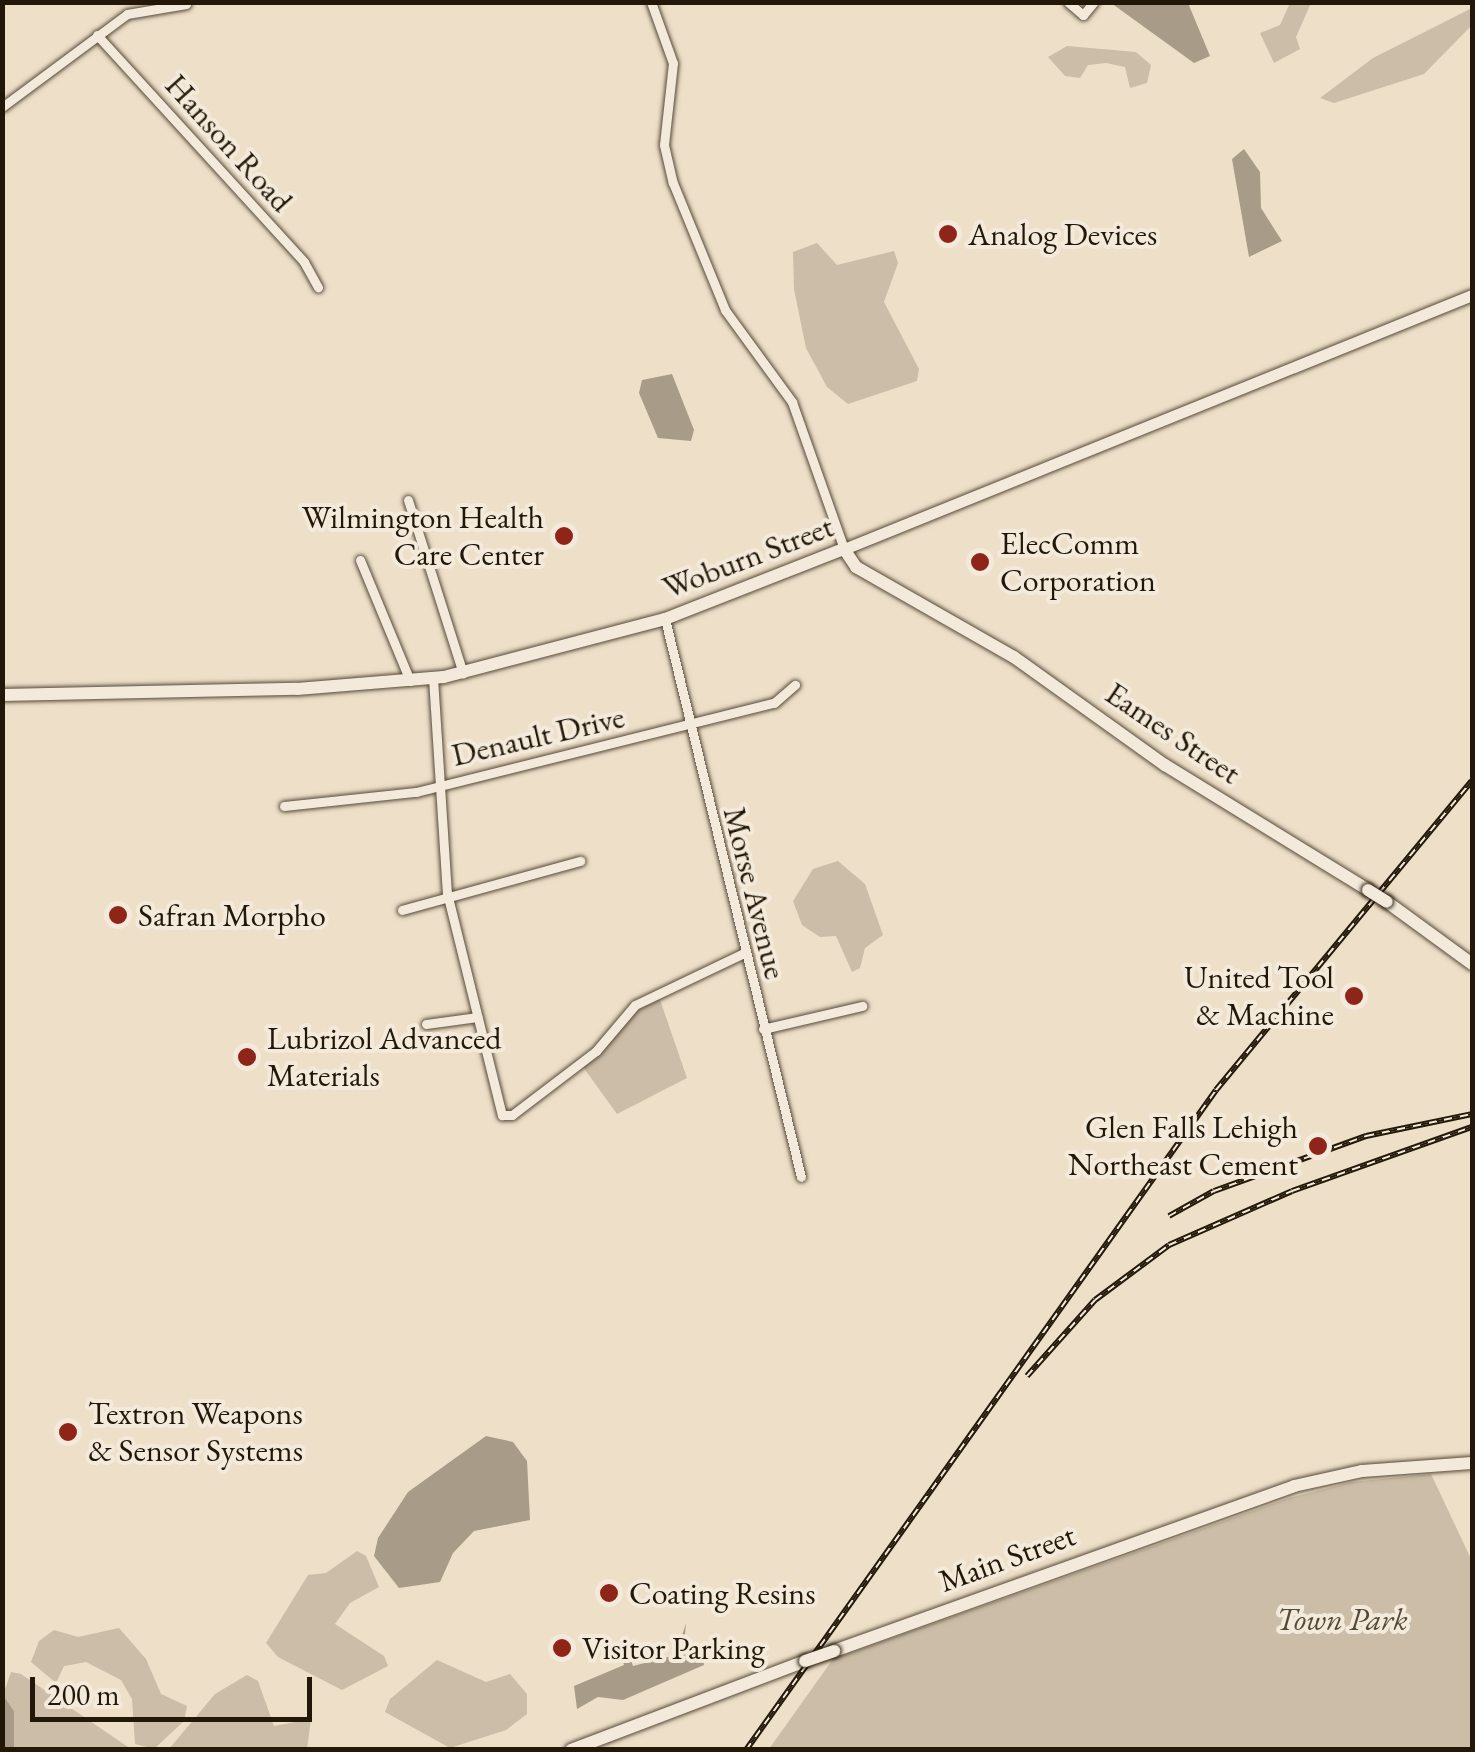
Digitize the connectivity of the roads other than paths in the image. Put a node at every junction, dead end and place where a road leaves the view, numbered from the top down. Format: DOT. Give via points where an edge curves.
graph roads {
  1 [pos="652,2"];
  2 [pos="1068,2"];
  3 [pos="1094,2"];
  4 [pos="186,4"];
  5 [pos="97,35"];
  6 [pos="2,108"];
  7 [pos="318,287"];
  8 [pos="1472,296"];
  9 [pos="408,500"];
  10 [pos="844,549"];
  11 [pos="360,560"];
  12 [pos="665,619"];
  13 [pos="463,673"];
  14 [pos="433,678"];
  15 [pos="410,681"];
  16 [pos="795,684"];
  17 [pos="2,695"];
  18 [pos="690,724"];
  19 [pos="439,786"];
  20 [pos="284,806"];
  21 [pos="580,861"];
  22 [pos="447,893"];
  23 [pos="402,910"];
  24 [pos="744,953"];
  25 [pos="1472,964"];
  26 [pos="862,1006"];
  27 [pos="478,1017"];
  28 [pos="426,1024"];
  29 [pos="762,1030"];
  30 [pos="801,1177"];
  31 [pos="1472,1463"];
  32 [pos="571,1750"];
  1 -- 10 [label="street" via="673,63 664,137 670,175 725,310 773,370 798,416"];
  2 -- 3 [label="street" via="1079,15"];
  4 -- 5 [label="street" via="130,13"];
  5 -- 6 [label="street"];
  5 -- 7 [label="street, Hanson Road" via="304,262"];
  8 -- 10 [label="street, Woburn Street"];
  9 -- 13 [label="street"];
  10 -- 12 [label="main road, Woburn Street"];
  10 -- 25 [label="main road, Eames Street, bridge" via="856,567 1014,657 1166,765 1387,902"];
  11 -- 15 [label="street"];
  12 -- 13 [label="main road, Woburn Street"];
  12 -- 18 [label="street, Morse Avenue"];
  13 -- 14 [label="main road, Woburn Street"];
  14 -- 15 [label="main road, Woburn Street"];
  14 -- 19 [label="street"];
  15 -- 17 [label="main road, Woburn Street"];
  16 -- 18 [label="street, Denault Drive" via="778,702"];
  18 -- 19 [label="street, Denault Drive"];
  18 -- 24 [label="street, Morse Avenue"];
  19 -- 20 [label="street, Denault Drive"];
  19 -- 22 [label="street"];
  21 -- 22 [label="street"];
  22 -- 23 [label="street"];
  22 -- 27 [label="street"];
  24 -- 27 [label="street" via="630,1008 596,1051 512,1114 502,1114"];
  24 -- 29 [label="street, Morse Avenue"];
  26 -- 29 [label="street"];
  27 -- 28 [label="street"];
  29 -- 30 [label="street, Morse Avenue"];
  31 -- 32 [label="main road, Main Street, bridge" via="1362,1471 1294,1486"];
}
